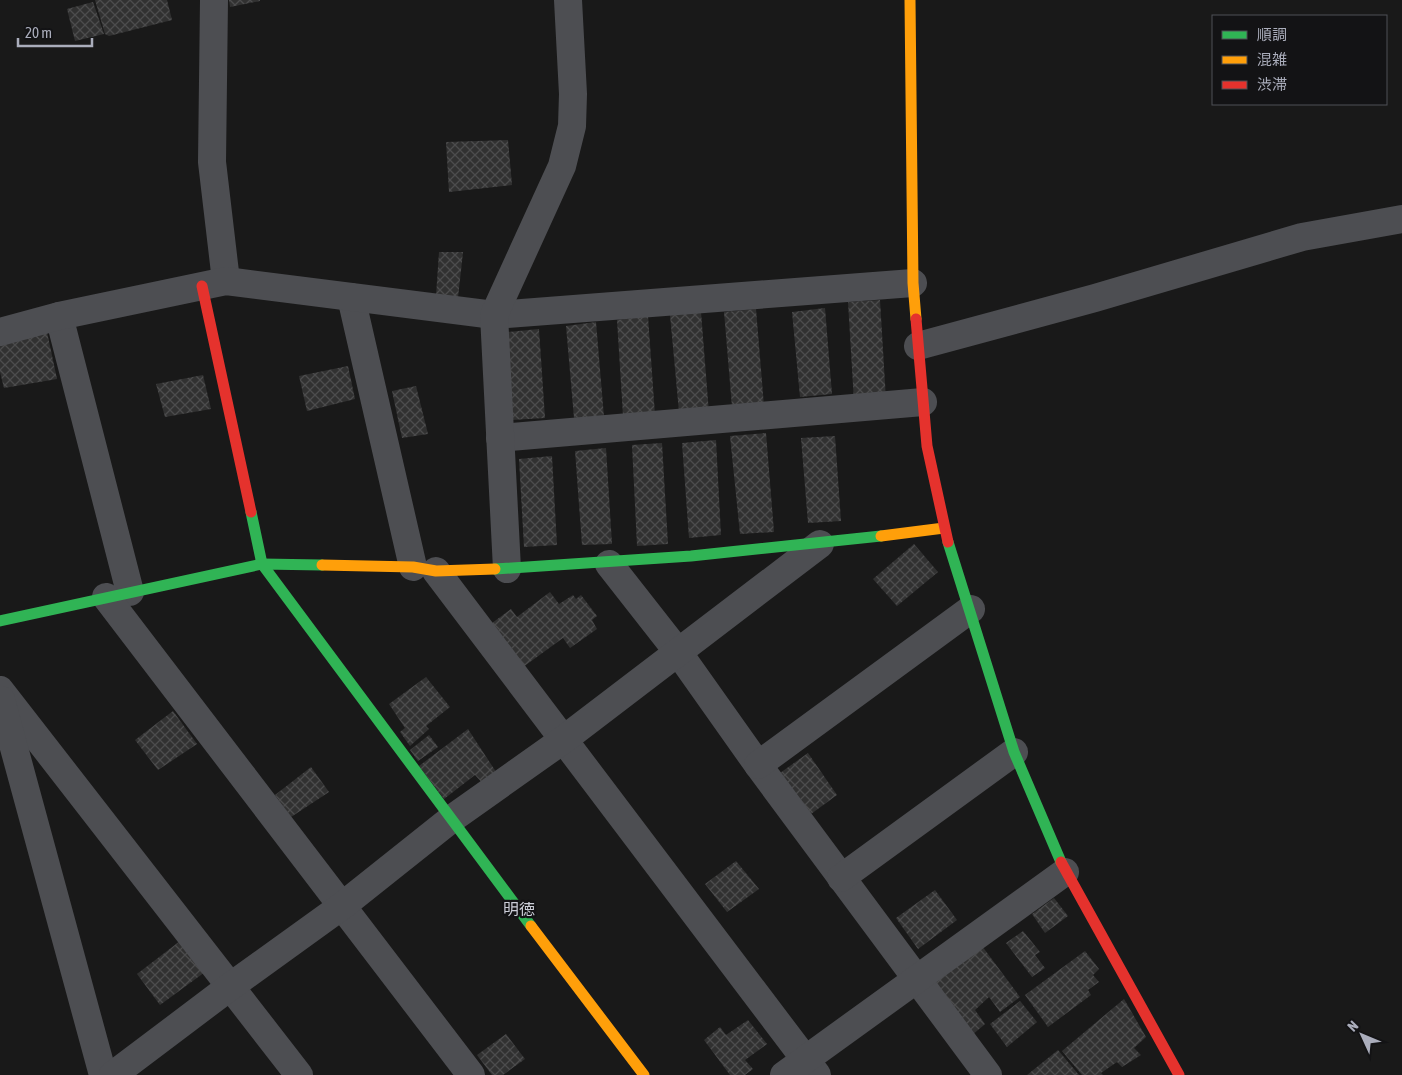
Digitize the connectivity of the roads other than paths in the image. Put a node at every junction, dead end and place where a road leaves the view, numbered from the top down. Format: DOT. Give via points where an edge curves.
graph roads {
  1 [pos="214,0"];
  2 [pos="568,0"];
  3 [pos="910,0"];
  4 [pos="1402,219"];
  5 [pos="214,283"];
  6 [pos="913,283"];
  7 [pos="350,297"];
  8 [pos="494,315"];
  9 [pos="59,316"];
  10 [pos="0,332"];
  11 [pos="918,346"];
  12 [pos="923,402"];
  13 [pos="500,438"];
  14 [pos="944,528"];
  15 [pos="820,544"];
  16 [pos="262,564"];
  17 [pos="609,564"];
  18 [pos="425,569"];
  19 [pos="507,569"];
  20 [pos="118,594"];
  21 [pos="971,609"];
  22 [pos="0,621"];
  23 [pos="678,652"];
  24 [pos="0,690"];
  25 [pos="0,696"];
  26 [pos="562,740"];
  27 [pos="1014,752"];
  28 [pos="758,765"];
  29 [pos="450,820"];
  30 [pos="1065,872"];
  31 [pos="841,878"];
  32 [pos="342,906"];
  33 [pos="915,979"];
  34 [pos="231,986"];
  35 [pos="802,1070"];
  36 [pos="103,1075"];
  37 [pos="113,1075"];
  38 [pos="298,1075"];
  39 [pos="471,1075"];
  40 [pos="644,1075"];
  41 [pos="988,1075"];
  42 [pos="1179,1075"];
  1 -- 5 [label="street"];
  2 -- 8 [label="street" via="572,126 562,166"];
  3 -- 6 [label="street"];
  4 -- 11 [label="street" via="1302,237"];
  5 -- 7 [label="street"];
  5 -- 9 [label="street"];
  5 -- 16 [label="street"];
  6 -- 8 [label="street"];
  6 -- 11 [label="street"];
  7 -- 8 [label="street"];
  7 -- 18 [label="street"];
  8 -- 13 [label="street"];
  9 -- 10 [label="street"];
  9 -- 20 [label="street"];
  11 -- 12 [label="street"];
  12 -- 13 [label="street"];
  12 -- 14 [label="street" via="927,446"];
  13 -- 19 [label="street"];
  14 -- 15 [label="street"];
  14 -- 21 [label="street"];
  15 -- 17 [label="street"];
  15 -- 23 [label="street"];
  16 -- 18 [label="street"];
  16 -- 20 [label="street"];
  16 -- 29 [label="street"];
  17 -- 19 [label="street"];
  17 -- 23 [label="street"];
  18 -- 19 [label="street"];
  18 -- 26 [label="street"];
  20 -- 22 [label="street"];
  20 -- 32 [label="street"];
  21 -- 27 [label="street"];
  21 -- 28 [label="street"];
  23 -- 26 [label="street"];
  23 -- 28 [label="street"];
  24 -- 34 [label="street"];
  25 -- 36 [label="street"];
  26 -- 29 [label="street"];
  26 -- 35 [label="street"];
  27 -- 30 [label="street"];
  27 -- 31 [label="street"];
  28 -- 31 [label="street"];
  29 -- 32 [label="street"];
  29 -- 40 [label="street"];
  30 -- 33 [label="street"];
  30 -- 42 [label="street"];
  31 -- 33 [label="street"];
  32 -- 34 [label="street"];
  32 -- 39 [label="street"];
  33 -- 35 [label="street"];
  33 -- 41 [label="street"];
  34 -- 37 [label="street"];
  34 -- 38 [label="street"];
}
